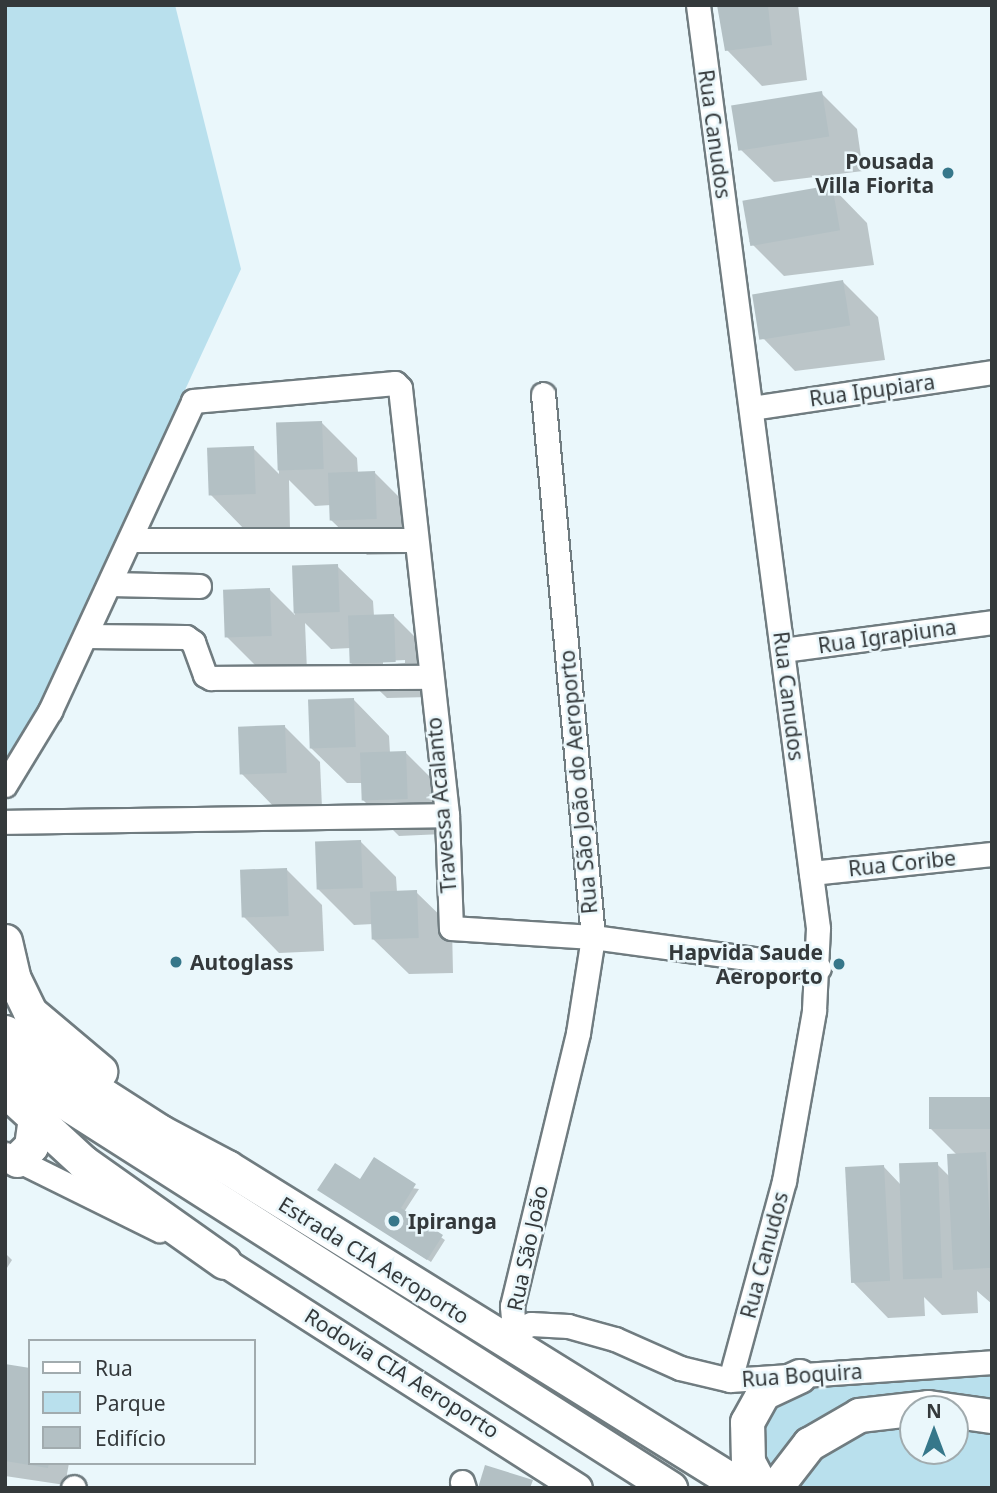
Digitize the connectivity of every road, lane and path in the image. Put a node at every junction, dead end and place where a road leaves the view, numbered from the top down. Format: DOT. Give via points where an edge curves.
graph roads {
  1 [pos="698,5"];
  2 [pos="992,372"];
  3 [pos="544,394"];
  4 [pos="752,408"];
  5 [pos="130,540"];
  6 [pos="414,540"];
  7 [pos="110,584"];
  8 [pos="199,586"];
  9 [pos="992,622"];
  10 [pos="86,636"];
  11 [pos="783,650"];
  12 [pos="429,677"];
  13 [pos="5,785"];
  14 [pos="447,815"];
  15 [pos="5,822"];
  16 [pos="992,854"];
  17 [pos="811,873"];
  18 [pos="593,937"];
  19 [pos="5,941"];
  20 [pos="819,968"];
  21 [pos="5,1032"];
  22 [pos="5,1065"];
  23 [pos="5,1090"];
  24 [pos="35,1118"];
  25 [pos="11,1157"];
  26 [pos="545,1165"];
  27 [pos="227,1167"];
  28 [pos="224,1262"];
  29 [pos="507,1335"];
  30 [pos="992,1362"];
  31 [pos="799,1376"];
  32 [pos="730,1380"];
  33 [pos="992,1416"];
  34 [pos="578,1488"];
  35 [pos="670,1488"];
  36 [pos="744,1488"];
  37 [pos="762,1488"];
  38 [pos="775,1488"];
  1 -- 4 [label="street, Rua Canudos"];
  2 -- 4 [label="street, Rua Ipupiara"];
  3 -- 18 [label="street, Rua São João do Aeroporto"];
  4 -- 11 [label="street, Rua Canudos"];
  5 -- 6 [label="street"];
  5 -- 6 [label="street, Travessa Acalanto" via="193,401 395,383 400,388"];
  5 -- 7 [label="street, Travessa Acalanto"];
  6 -- 12 [label="street, Travessa Acalanto"];
  7 -- 8 [label="street"];
  7 -- 10 [label="street, Travessa Acalanto"];
  9 -- 11 [label="street, Rua Igrapiuna"];
  10 -- 12 [label="street" via="186,637 193,642 205,675 211,678"];
  10 -- 13 [label="street, Travessa Acalanto" via="50,711"];
  11 -- 17 [label="street, Rua Canudos"];
  12 -- 14 [label="street, Travessa Acalanto"];
  14 -- 15 [label="street"];
  14 -- 18 [label="street, Travessa Acalanto" via="451,928"];
  16 -- 17 [label="street, Rua Coribe"];
  17 -- 20 [label="street, Rua Canudos"];
  18 -- 20 [label="street"];
  18 -- 26 [label="street, Rua São João do Aeroporto" via="590,978"];
  19 -- 27 [label="highway" via="21,997 40,1024"];
  20 -- 32 [label="street, Rua Canudos" via="784,1181"];
  21 -- 27 [label="highway, Estrada CIA Aeroporto" via="161,1132"];
  22 -- 35 [label="highway, Estrada CIA Aeroporto"];
  23 -- 24 [label="highway"];
  24 -- 25 [label="highway" via="31,1146"];
  24 -- 28 [label="highway" via="83,1162"];
  25 -- 28 [label="street"];
  26 -- 29 [label="street, Rua São João"];
  27 -- 29 [label="highway, Estrada CIA Aeroporto"];
  28 -- 34 [label="main road, Rodovia CIA Aeroporto"];
  29 -- 32 [label="street, Rua Boquira" via="547,1324 597,1333 680,1368"];
  29 -- 36 [label="highway, Estrada CIA Aeroporto"];
  30 -- 31 [label="street, Rua Boquira"];
  31 -- 32 [label="street, Rua Boquira"];
  31 -- 37 [label="highway" via="763,1393 747,1422 748,1462"];
  33 -- 38 [label="highway" via="952,1407 877,1411 844,1420 809,1444"];
}
